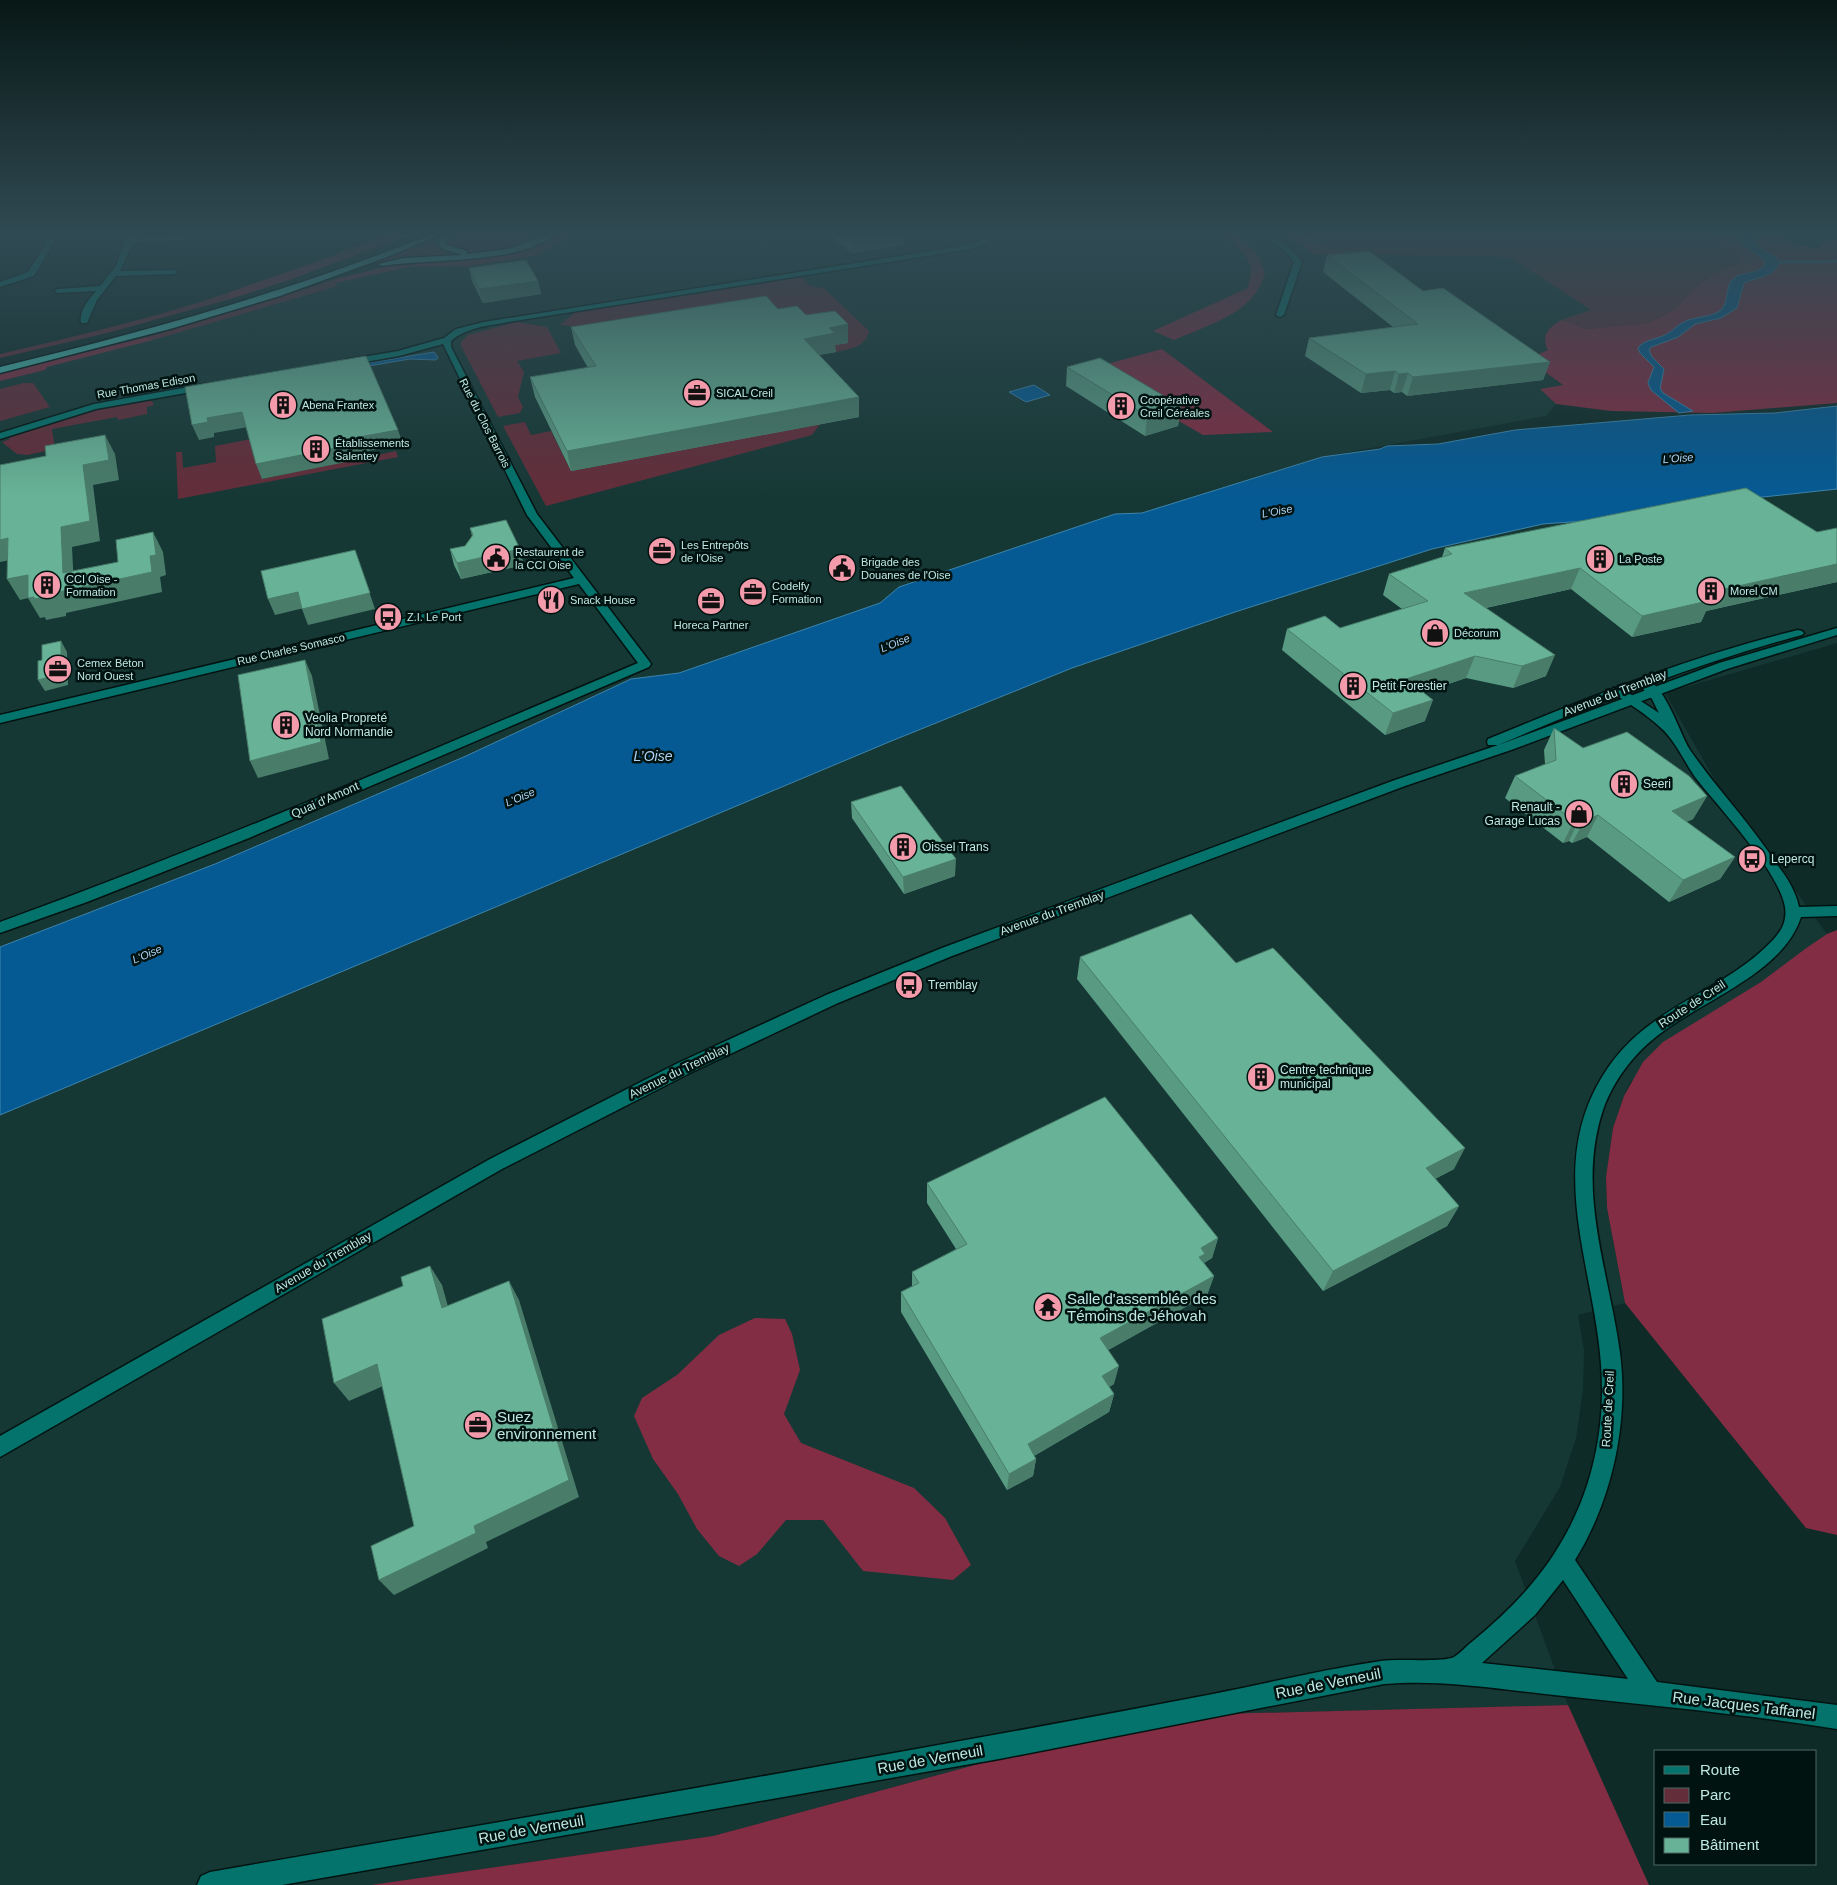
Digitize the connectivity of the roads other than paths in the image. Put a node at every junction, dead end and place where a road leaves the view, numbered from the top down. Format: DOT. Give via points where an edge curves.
graph roads {
  1 [pos="161,322"];
  2 [pos="183,322"];
  3 [pos="499,322"];
  4 [pos="447,340"];
  5 [pos="0,363"];
  6 [pos="338,364"];
  7 [pos="0,370"];
  8 [pos="218,385"];
  9 [pos="0,436"];
  10 [pos="581,580"];
  11 [pos="1837,623"];
  12 [pos="1837,631"];
  13 [pos="645,664"];
  14 [pos="1643,682"];
  15 [pos="1618,691"];
  16 [pos="1657,695"];
  17 [pos="1630,700"];
  18 [pos="0,719"];
  19 [pos="1672,730"];
  20 [pos="1400,783"];
  21 [pos="1794,912"];
  22 [pos="1837,912"];
  23 [pos="0,928"];
  24 [pos="0,1447"];
  25 [pos="1563,1561"];
  26 [pos="1453,1672"];
  27 [pos="1651,1692"];
  28 [pos="1837,1717"];
  29 [pos="210,1885"];
  1 -- 5 [label="highway"];
  2 -- 7 [label="highway"];
  3 -- 4 [label="street" via="467,329"];
  4 -- 6 [label="street"];
  4 -- 10 [label="street, Rue du Clos Barrois" via="447,347 532,515"];
  8 -- 9 [label="street, Rue Thomas Edison" via="105,404"];
  10 -- 13 [label="street, Rue du Clos Barrois"];
  10 -- 18 [label="street, Rue Charles Somasco"];
  11 -- 14 [label="street, Avenue du Tremblay" via="1742,648"];
  12 -- 16 [label="street, Avenue du Tremblay" via="1723,666"];
  13 -- 23 [label="street, Quai d'Amont" via="247,834 118,886"];
  14 -- 15 [label="street, Avenue du Tremblay"];
  14 -- 16 [label="street"];
  15 -- 17 [label="street"];
  15 -- 20 [label="street, Avenue du Tremblay"];
  16 -- 17 [label="street, Avenue du Tremblay"];
  16 -- 19 [label="street"];
  17 -- 19 [label="street"];
  17 -- 20 [label="street, Avenue du Tremblay"];
  19 -- 21 [label="street" via="1702,777 1783,881"];
  20 -- 24 [label="street, Avenue du Tremblay" via="921,962 832,999 706,1058 575,1122 465,1181"];
  21 -- 22 [label="street"];
  21 -- 25 [label="street, Route de Creil" via="1792,928 1773,951 1669,1018 1644,1038 1612,1075 1595,1111 1582,1176 1584,1207 1612,1375 1610,1424 1602,1472"];
  25 -- 26 [label="street, Route de Creil" via="1522,1612"];
  25 -- 27 [label="street"];
  26 -- 27 [label="street, Rue de Verneuil"];
  26 -- 29 [label="street, Rue de Verneuil" via="1384,1672 999,1747"];
  27 -- 28 [label="street, Rue Jacques Taffanel"];
}
